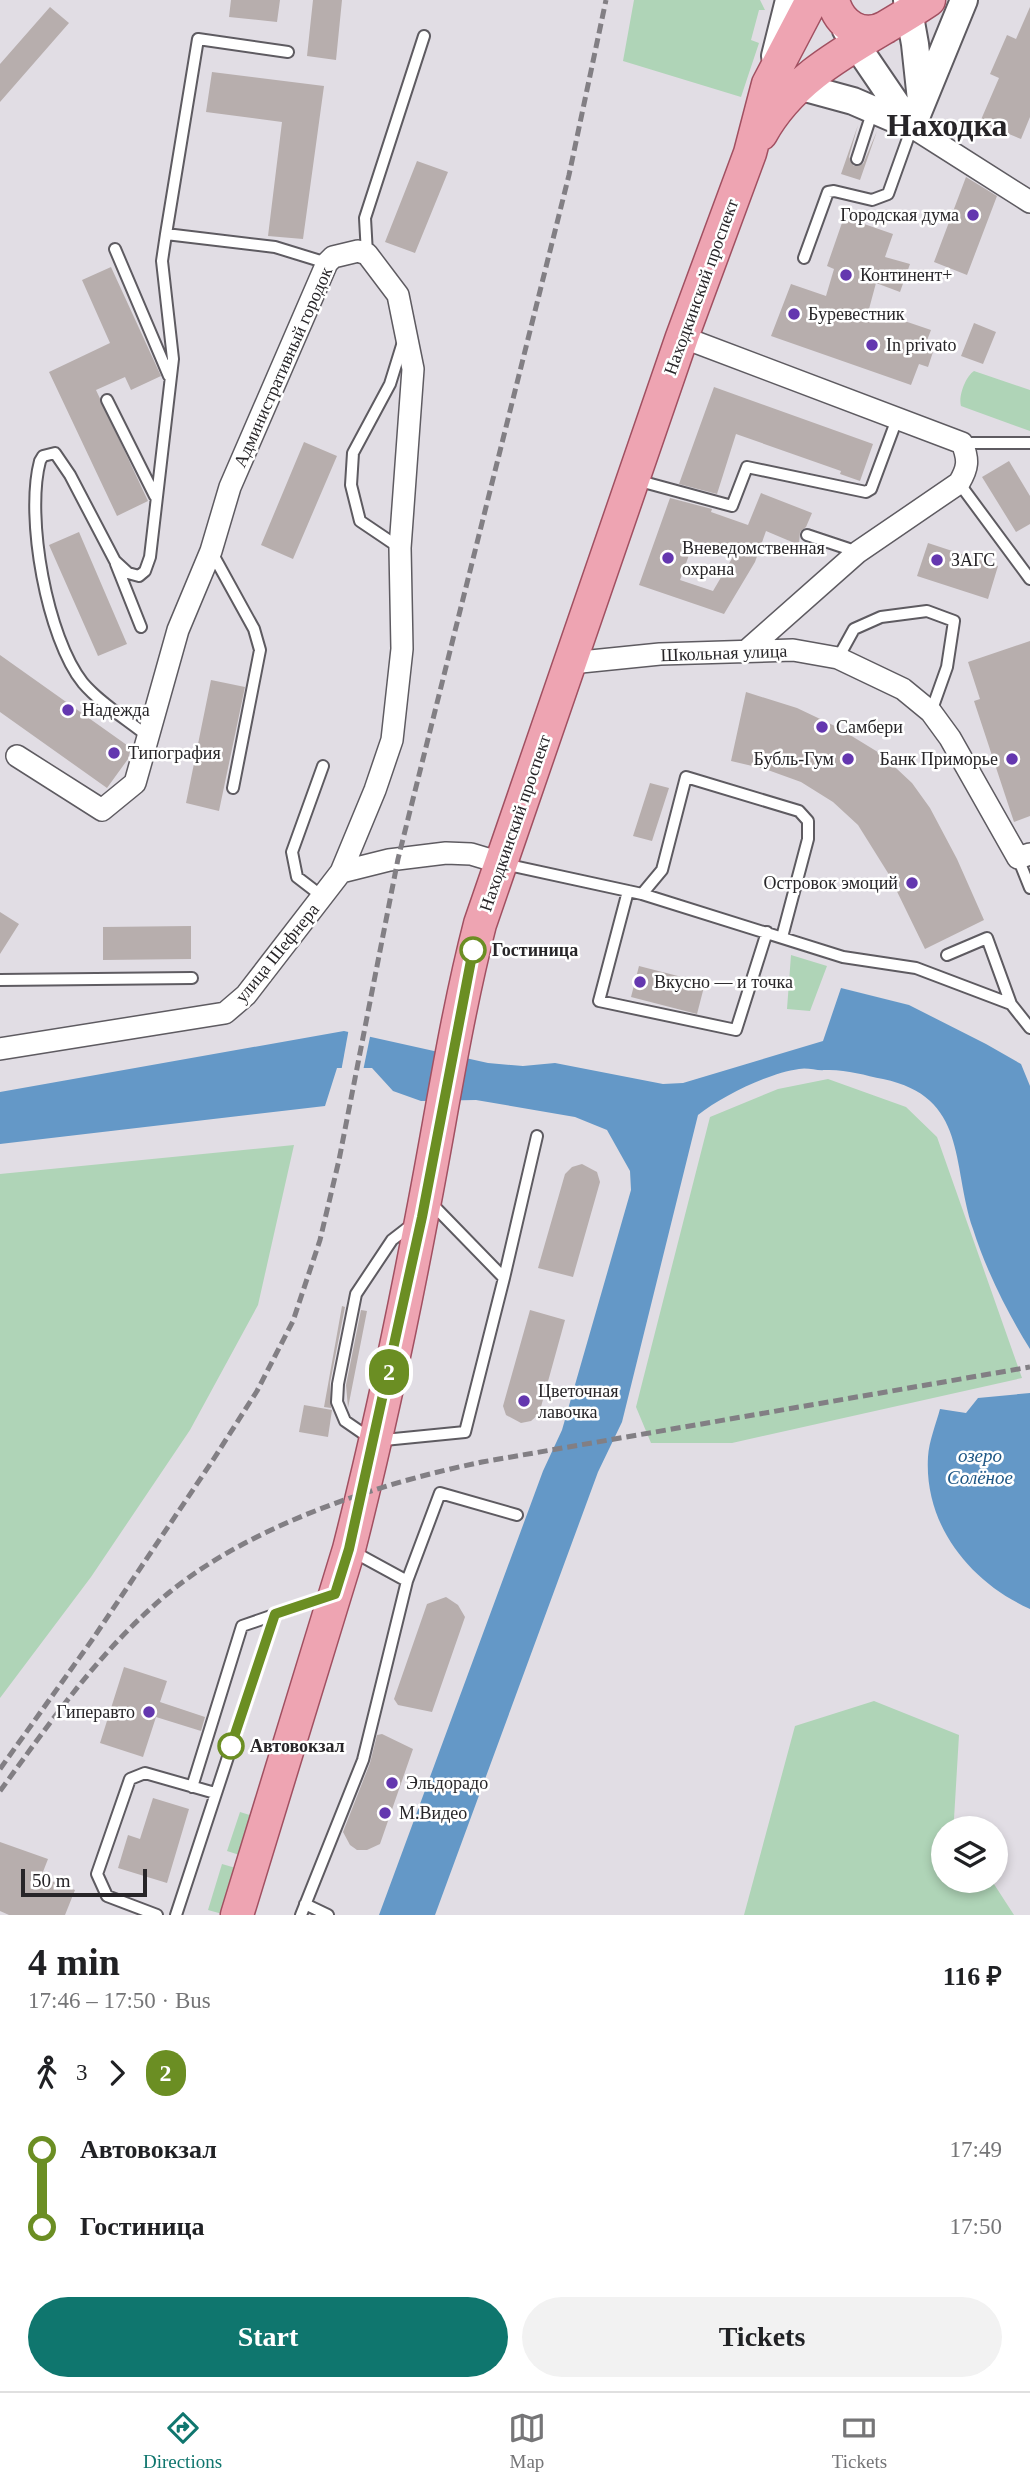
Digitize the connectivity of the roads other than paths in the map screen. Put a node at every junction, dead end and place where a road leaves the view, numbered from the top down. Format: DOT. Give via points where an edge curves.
graph roads {
  1 [pos="789,0"];
  2 [pos="964,0"];
  3 [pos="828,3"];
  4 [pos="912,3"];
  5 [pos="882,29"];
  6 [pos="424,36"];
  7 [pos="855,46"];
  8 [pos="288,52"];
  9 [pos="783,85"];
  10 [pos="873,110"];
  11 [pos="917,116"];
  12 [pos="857,159"];
  13 [pos="1030,202"];
  14 [pos="166,234"];
  15 [pos="115,249"];
  16 [pos="367,254"];
  17 [pos="804,258"];
  18 [pos="327,263"];
  19 [pos="405,336"];
  20 [pos="682,337"];
  21 [pos="170,379"];
  22 [pos="107,400"];
  23 [pos="897,419"];
  24 [pos="962,443"];
  25 [pos="1030,443"];
  26 [pos="634,480"];
  27 [pos="959,483"];
  28 [pos="155,495"];
  29 [pos="807,535"];
  30 [pos="400,548"];
  31 [pos="211,551"];
  32 [pos="858,552"];
  33 [pos="115,561"];
  34 [pos="1030,579"];
  35 [pos="141,627"];
  36 [pos="745,652"];
  37 [pos="838,658"];
  38 [pos="571,663"];
  39 [pos="931,712"];
  40 [pos="150,737"];
  41 [pos="17,756"];
  42 [pos="323,766"];
  43 [pos="233,788"];
  44 [pos="1024,856"];
  45 [pos="501,863"];
  46 [pos="341,872"];
  47 [pos="1030,888"];
  48 [pos="628,891"];
  49 [pos="642,894"];
  50 [pos="323,897"];
  51 [pos="767,932"];
  52 [pos="782,937"];
  53 [pos="947,955"];
  54 [pos="191,978"];
  55 [pos="0,980"];
  56 [pos="1011,1004"];
  57 [pos="1030,1028"];
  58 [pos="0,1049"];
  59 [pos="537,1136"];
  60 [pos="424,1207"];
  61 [pos="505,1278"];
  62 [pos="374,1441"];
  63 [pos="517,1516"];
  64 [pos="349,1549"];
  65 [pos="407,1581"];
  66 [pos="335,1594"];
  67 [pos="275,1614"];
  68 [pos="192,1787"];
  69 [pos="215,1793"];
  70 [pos="303,1910"];
  71 [pos="157,1915"];
  72 [pos="176,1915"];
  73 [pos="237,1915"];
  74 [pos="328,1915"];
  1 -- 9 [label="street"];
  2 -- 11 [label="street"];
  3 -- 5 [label="main road" via="850,27"];
  3 -- 7 [label="street"];
  3 -- 9 [label="main road, Находкинский проспект"];
  4 -- 5 [label="main road, Находкинский проспект"];
  4 -- 11 [label="street"];
  5 -- 7 [label="main road, Находкинский проспект"];
  6 -- 16 [label="lane" via="365,218"];
  7 -- 9 [label="main road, Находкинский проспект"];
  7 -- 11 [label="street"];
  8 -- 14 [label="lane" via="198,39"];
  9 -- 10 [label="street" via="825,91"];
  9 -- 20 [label="main road, Находкинский проспект" via="750,153"];
  10 -- 11 [label="street"];
  10 -- 12 [label="lane"];
  11 -- 13 [label="street"];
  11 -- 17 [label="lane" via="888,194 872,200 828,192"];
  14 -- 18 [label="lane" via="275,247"];
  14 -- 21 [label="lane" via="162,261 173,359"];
  15 -- 21 [label="lane"];
  16 -- 18 [label="street, Административный городок" via="358,251"];
  16 -- 19 [label="street" via="398,295"];
  18 -- 31 [label="street, Административный городок" via="230,487"];
  19 -- 30 [label="street" via="413,369"];
  19 -- 30 [label="lane" via="390,384 353,453 351,485 360,521"];
  20 -- 23 [label="street"];
  20 -- 26 [label="main road, Находкинский проспект"];
  21 -- 28 [label="lane"];
  22 -- 28 [label="lane"];
  23 -- 24 [label="street"];
  23 -- 26 [label="lane" via="866,492 747,467 732,506"];
  24 -- 25 [label="lane"];
  24 -- 27 [label="street" via="968,469"];
  26 -- 38 [label="main road, Находкинский проспект"];
  27 -- 32 [label="street"];
  27 -- 34 [label="lane"];
  28 -- 33 [label="lane" via="145,571 139,576 128,573"];
  29 -- 32 [label="lane"];
  30 -- 46 [label="street" via="402,649 392,740"];
  31 -- 40 [label="street, Административный городок" via="178,630"];
  31 -- 43 [label="lane" via="254,629 260,650"];
  32 -- 36 [label="street"];
  33 -- 35 [label="lane"];
  33 -- 40 [label="lane" via="55,453 43,456 38,467 35,544 70,664 90,690"];
  36 -- 37 [label="street, Школьная улица" via="793,650"];
  36 -- 38 [label="street, Школьная улица"];
  37 -- 39 [label="street, Школьная улица" via="904,689"];
  37 -- 39 [label="lane" via="853,629 881,617 927,611 954,621 947,667"];
  38 -- 45 [label="main road, Находкинский проспект"];
  39 -- 44 [label="street, Школьная улица"];
  40 -- 41 [label="street, Административный городок" via="135,783 102,810"];
  42 -- 50 [label="lane" via="292,852 293,870"];
  44 -- 47 [label="lane"];
  45 -- 46 [label="street" via="446,853"];
  45 -- 48 [label="lane"];
  45 -- 60 [label="main road, Находкинский проспект" via="480,924 457,1024"];
  46 -- 50 [label="street, улица Шефнера"];
  48 -- 49 [label="lane"];
  48 -- 51 [label="lane" via="599,1001 736,1031"];
  49 -- 51 [label="lane"];
  49 -- 52 [label="lane" via="662,870 686,777 799,811 808,821 808,839"];
  50 -- 58 [label="street, улица Шефнера" via="246,995 225,1013"];
  51 -- 52 [label="lane"];
  52 -- 56 [label="lane" via="844,957 916,968"];
  53 -- 56 [label="lane" via="987,938"];
  54 -- 55 [label="lane"];
  56 -- 57 [label="lane"];
  59 -- 61 [label="lane"];
  60 -- 61 [label="lane"];
  60 -- 62 [label="main road, Находкинский проспект"];
  60 -- 62 [label="lane" via="392,1240 356,1294 337,1402 345,1421"];
  61 -- 62 [label="lane" via="466,1432"];
  62 -- 64 [label="main road, Находкинский проспект"];
  63 -- 65 [label="lane" via="440,1493"];
  64 -- 65 [label="lane"];
  64 -- 66 [label="main road, Находкинский проспект"];
  65 -- 70 [label="lane" via="363,1760"];
  66 -- 67 [label="lane"];
  66 -- 73 [label="main road, Находкинский проспект"];
  67 -- 68 [label="lane" via="242,1626"];
  67 -- 69 [label="lane"];
  68 -- 69 [label="lane"];
  68 -- 71 [label="lane" via="145,1773 130,1779 97,1874 107,1896"];
  69 -- 72 [label="lane"];
  70 -- 74 [label="lane"];
}
